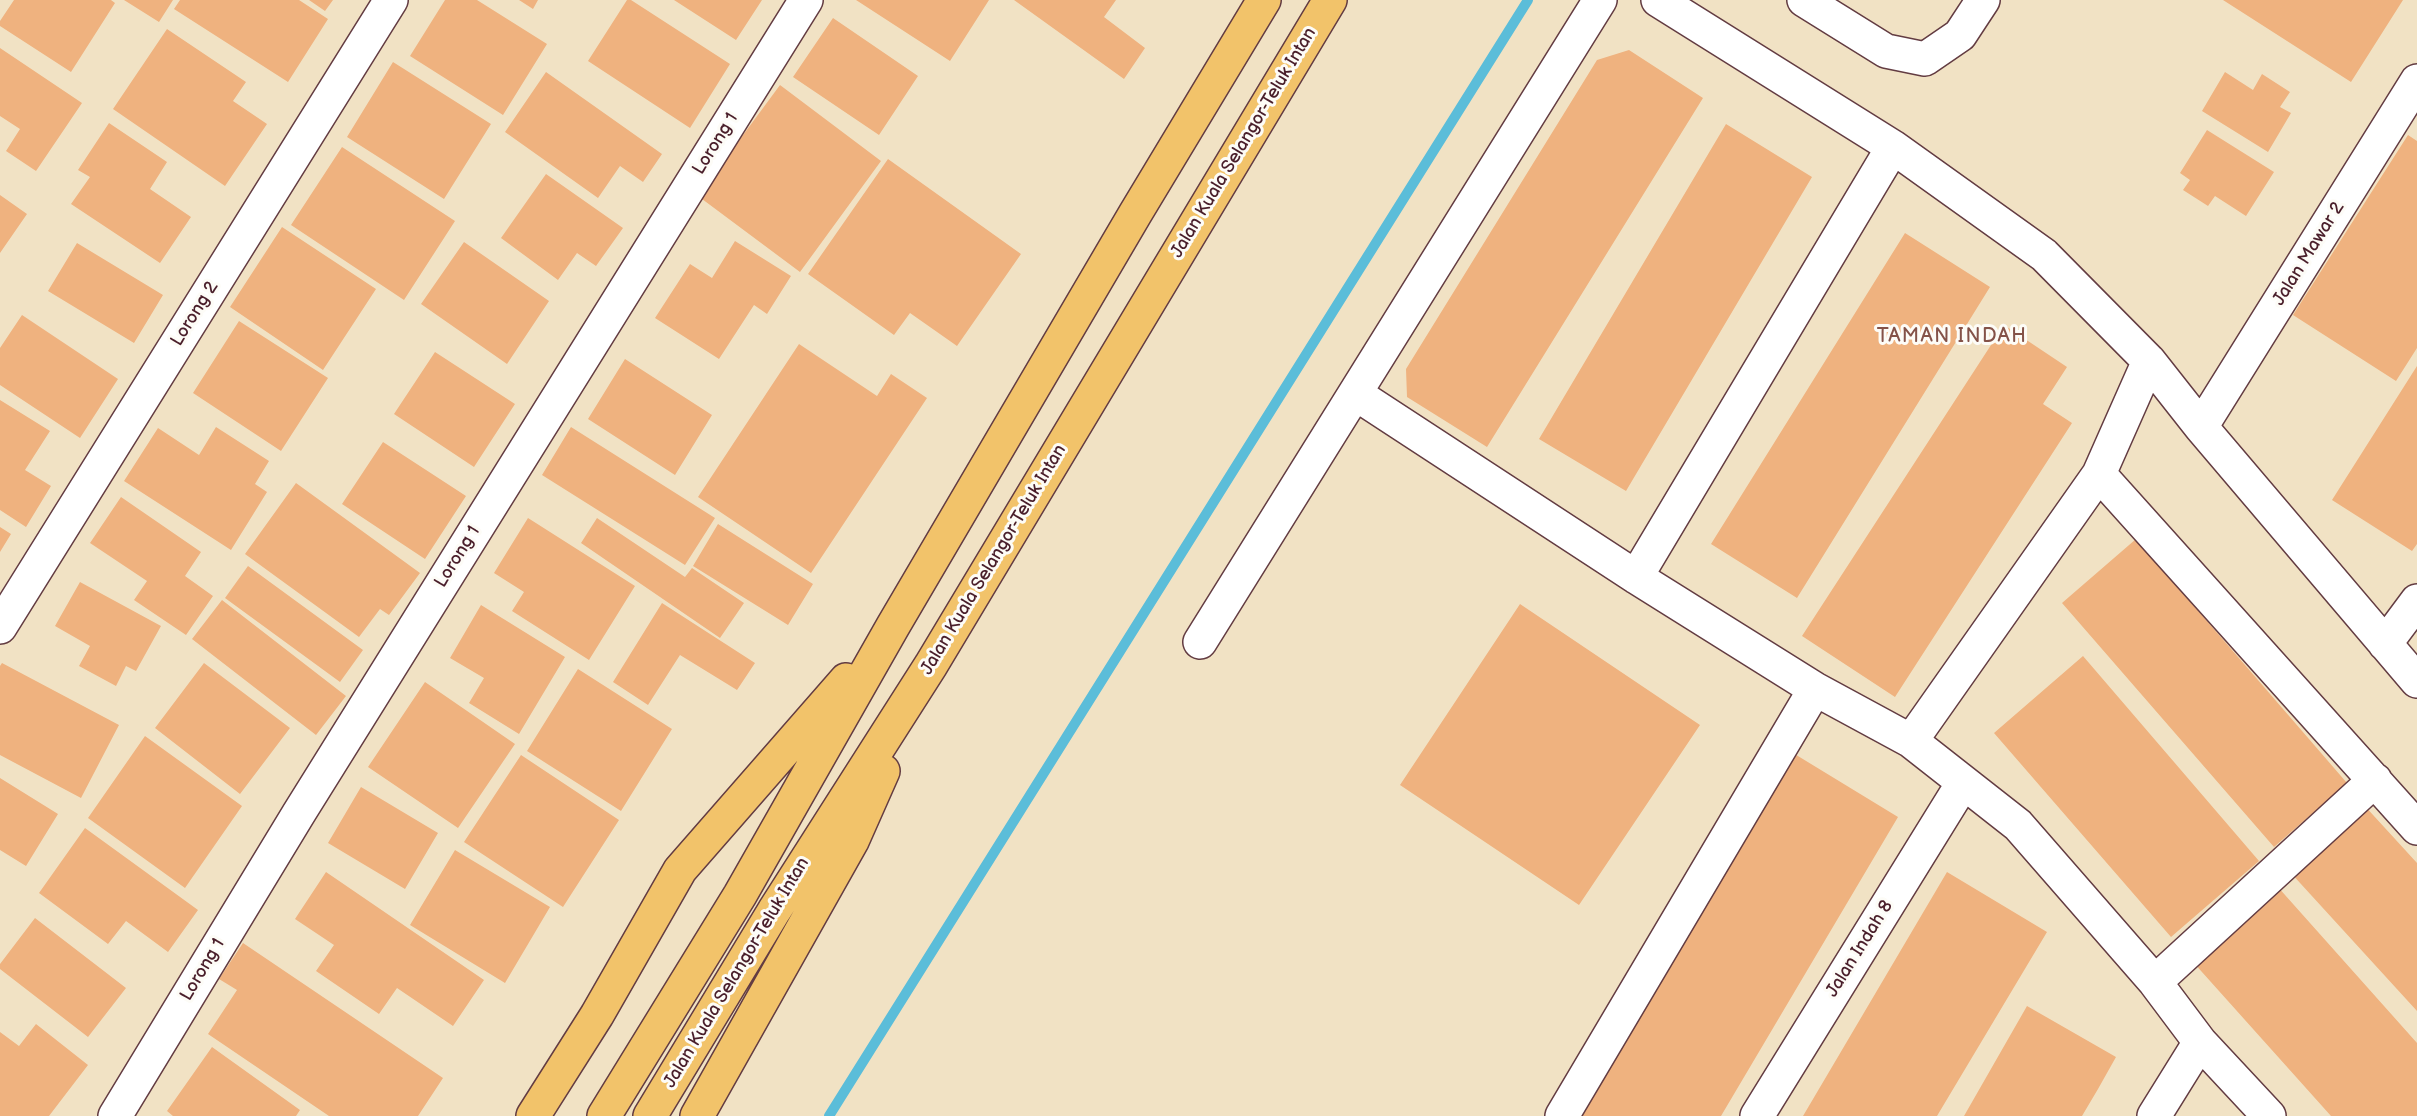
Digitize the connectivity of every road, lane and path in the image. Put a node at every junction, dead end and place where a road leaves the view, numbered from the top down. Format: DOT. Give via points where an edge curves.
graph roads {
  1 [pos="391,0"];
  2 [pos="806,0"];
  3 [pos="1264,0"];
  4 [pos="1330,0"];
  5 [pos="1600,0"];
  6 [pos="1658,0"];
  7 [pos="1804,0"];
  8 [pos="1983,0"];
  9 [pos="2417,81"];
  10 [pos="2406,121"];
  11 [pos="1893,147"];
  12 [pos="2149,361"];
  13 [pos="1356,394"];
  14 [pos="2201,427"];
  15 [pos="2099,474"];
  16 [pos="1636,577"];
  17 [pos="2417,601"];
  18 [pos="892,626"];
  19 [pos="0,627"];
  20 [pos="1200,642"];
  21 [pos="2385,644"];
  22 [pos="931,666"];
  23 [pos="2417,681"];
  24 [pos="1815,689"];
  25 [pos="1911,741"];
  26 [pos="2375,780"];
  27 [pos="1963,783"];
  28 [pos="2417,828"];
  29 [pos="2155,982"];
  30 [pos="2200,1041"];
  31 [pos="115,1116"];
  32 [pos="533,1116"];
  33 [pos="604,1116"];
  34 [pos="650,1116"];
  35 [pos="697,1116"];
  36 [pos="1562,1116"];
  37 [pos="1757,1116"];
  38 [pos="2154,1116"];
  39 [pos="2269,1116"];
  1 -- 19 [label="street, Lorong 2"];
  2 -- 31 [label="street, Lorong 1" via="311,793"];
  3 -- 18 [label="highway, Jalan Kuala Selangor-Teluk Intan"];
  4 -- 22 [label="highway, Jalan Kuala Selangor-Teluk Intan"];
  5 -- 13 [label="street"];
  6 -- 11 [label="street"];
  7 -- 8 [label="street" via="1886,51 1925,59 1960,36"];
  9 -- 10 [label="street, Jalan Mawar 2"];
  10 -- 14 [label="street, Jalan Mawar 2"];
  11 -- 12 [label="street" via="2044,255"];
  11 -- 16 [label="street"];
  12 -- 14 [label="street"];
  12 -- 15 [label="street"];
  13 -- 16 [label="street"];
  13 -- 20 [label="street"];
  14 -- 21 [label="street"];
  15 -- 25 [label="street"];
  15 -- 26 [label="street"];
  16 -- 24 [label="street"];
  17 -- 21 [label="street"];
  18 -- 32 [label="highway" via="680,870 597,1015"];
  18 -- 33 [label="highway, Jalan Kuala Selangor-Teluk Intan" via="740,895"];
  21 -- 23 [label="street"];
  22 -- 34 [label="highway, Jalan Kuala Selangor-Teluk Intan" via="774,911"];
  22 -- 35 [label="highway" via="852,841"];
  24 -- 25 [label="street"];
  24 -- 36 [label="street"];
  25 -- 27 [label="street"];
  26 -- 28 [label="street"];
  26 -- 29 [label="street"];
  27 -- 29 [label="street" via="2018,825"];
  27 -- 37 [label="street, Jalan Indah 8"];
  29 -- 30 [label="street"];
  30 -- 38 [label="street"];
  30 -- 39 [label="street"];
}
